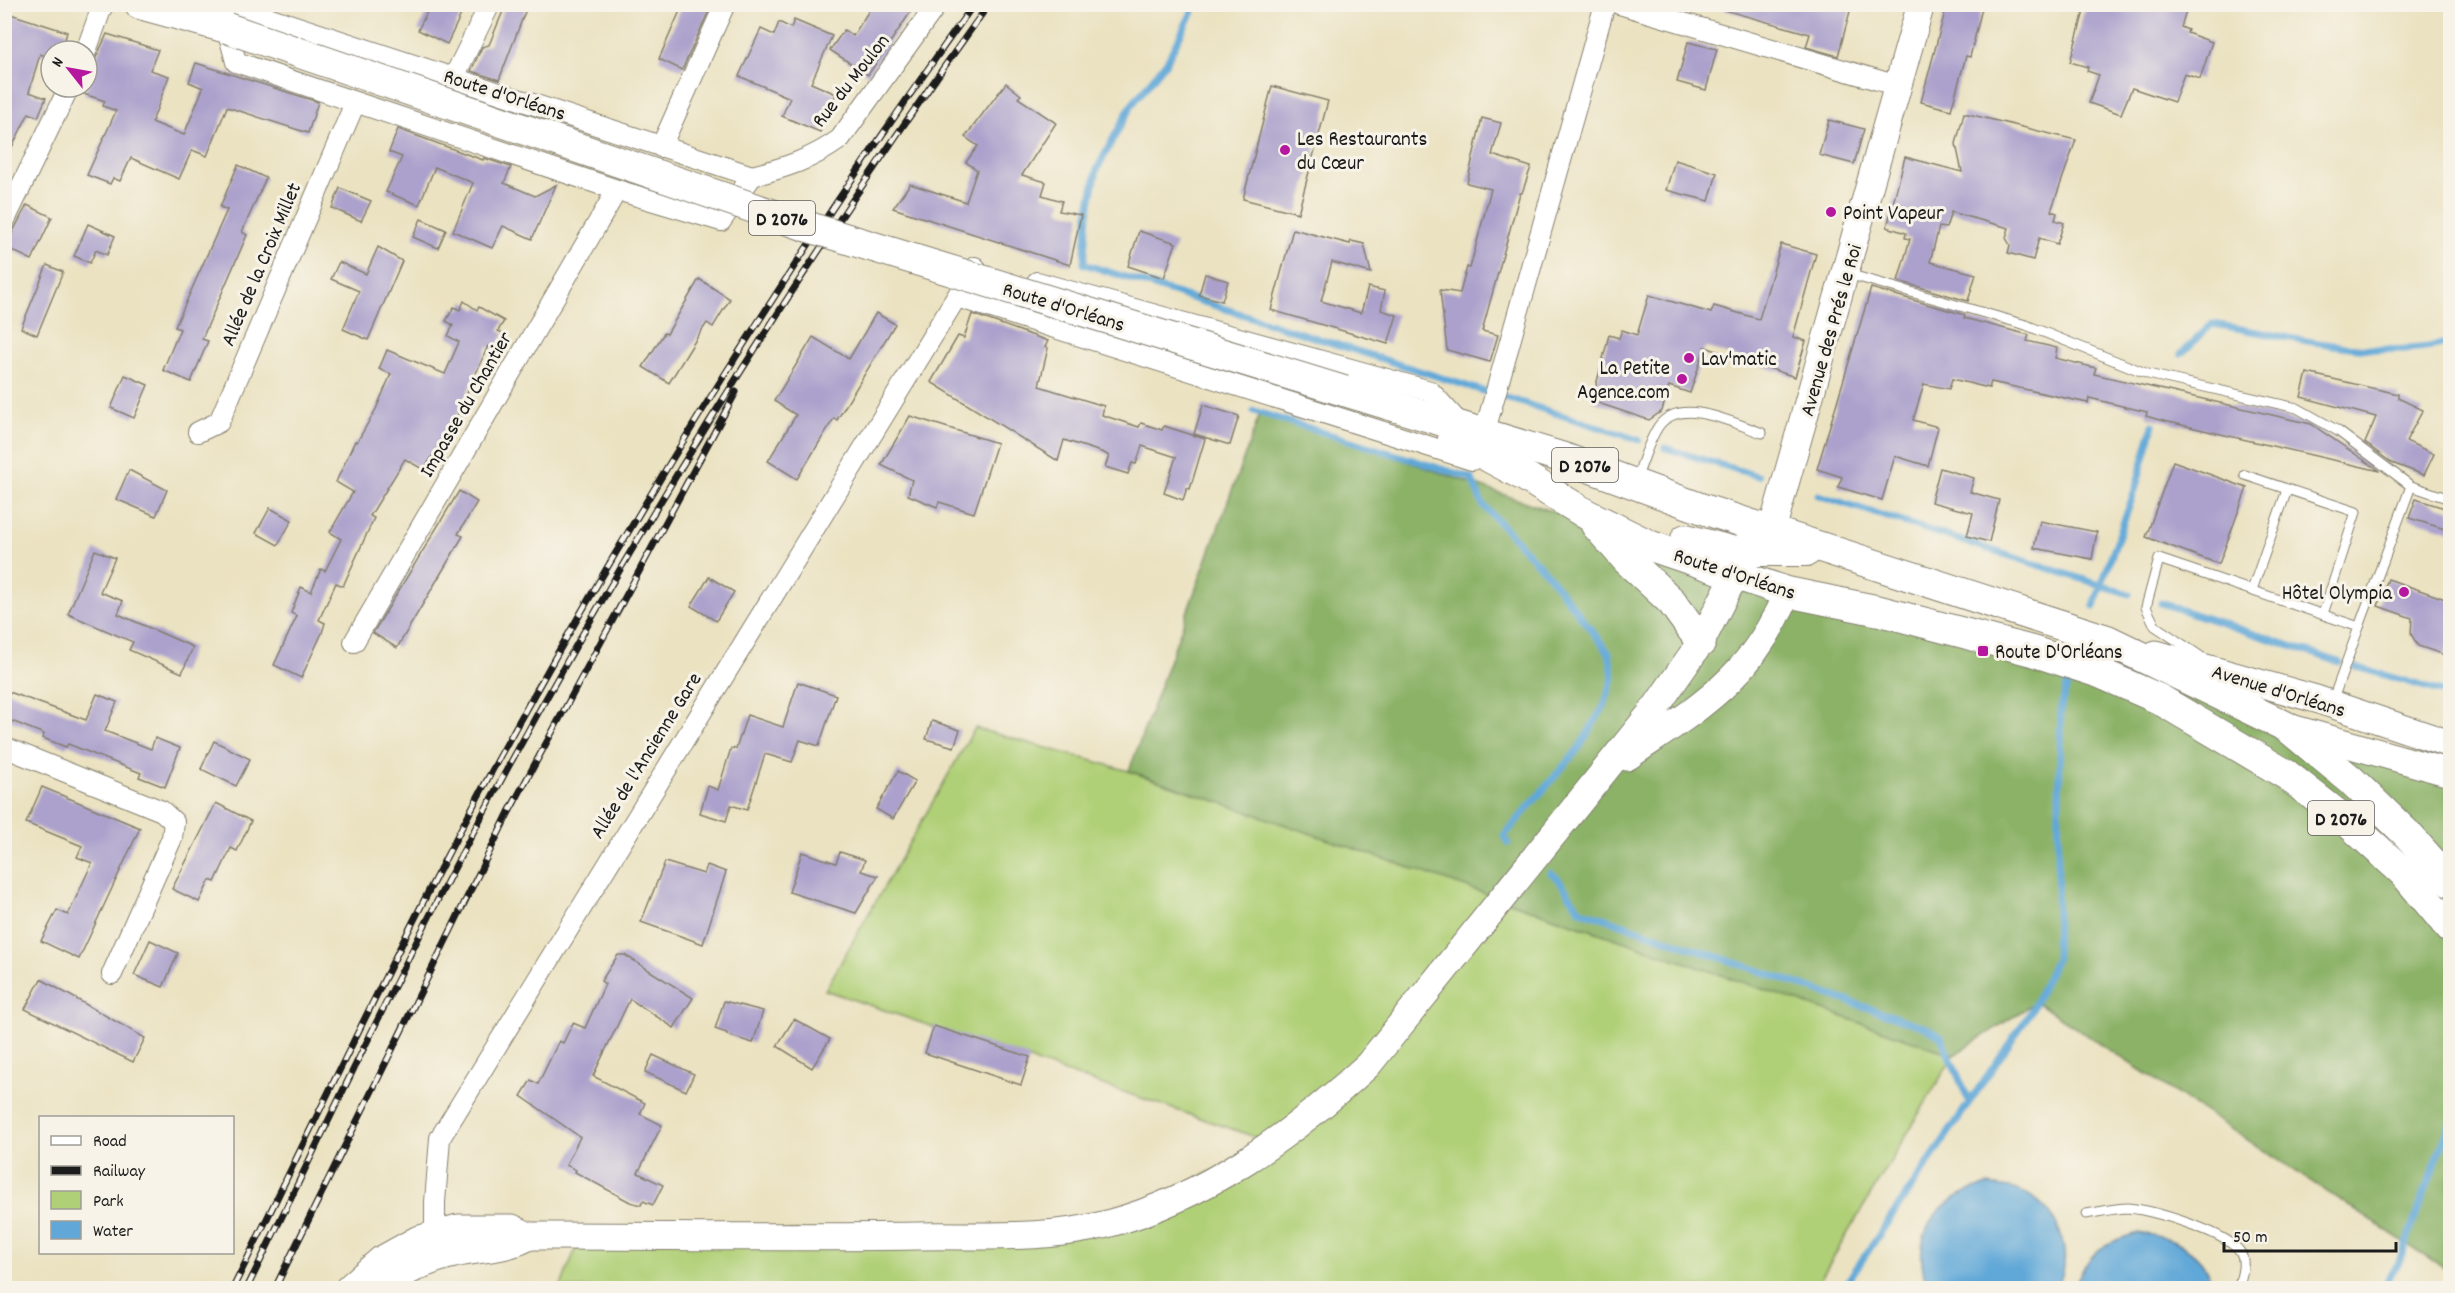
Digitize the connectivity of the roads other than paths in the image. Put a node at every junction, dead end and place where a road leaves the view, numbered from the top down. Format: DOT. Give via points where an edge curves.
graph roads {
  1 [pos="103,4"];
  2 [pos="140,4"];
  3 [pos="490,4"];
  4 [pos="725,4"];
  5 [pos="937,4"];
  6 [pos="1605,4"];
  7 [pos="1619,4"];
  8 [pos="1921,4"];
  9 [pos="227,16"];
  10 [pos="90,39"];
  11 [pos="454,77"];
  12 [pos="1898,86"];
  13 [pos="63,99"];
  14 [pos="355,103"];
  15 [pos="661,147"];
  16 [pos="752,176"];
  17 [pos="617,190"];
  18 [pos="6,215"];
  19 [pos="1846,273"];
  20 [pos="957,297"];
  21 [pos="1395,408"];
  22 [pos="1474,431"];
  23 [pos="198,432"];
  24 [pos="1762,433"];
  25 [pos="2245,475"];
  26 [pos="1526,477"];
  27 [pos="1634,484"];
  28 [pos="2411,486"];
  29 [pos="2287,490"];
  30 [pos="2451,499"];
  31 [pos="1586,514"];
  32 [pos="1770,541"];
  33 [pos="1735,575"];
  34 [pos="2252,590"];
  35 [pos="1787,592"];
  36 [pos="2323,614"];
  37 [pos="2359,627"];
  38 [pos="354,642"];
  39 [pos="1701,642"];
  40 [pos="2100,673"];
  41 [pos="2226,687"];
  42 [pos="2331,704"];
  43 [pos="2287,727"];
  44 [pos="2451,744"];
  45 [pos="4,747"];
  46 [pos="1606,771"];
  47 [pos="2451,773"];
  48 [pos="2451,882"];
  49 [pos="2451,928"];
  50 [pos="111,974"];
  51 [pos="2086,1214"];
  52 [pos="435,1247"];
  53 [pos="350,1288"];
  54 [pos="379,1288"];
  55 [pos="2238,1288"];
  1 -- 10 [label="street"];
  2 -- 9 [label="main road, Route d'Orléans / D 2076"];
  3 -- 11 [label="street"];
  4 -- 15 [label="street"];
  5 -- 16 [label="street, Rue du Moulon" via="840,139 822,153"];
  6 -- 22 [label="street"];
  7 -- 12 [label="street"];
  8 -- 12 [label="main road, Avenue des Prés le Roi"];
  9 -- 11 [label="street, Route d'Orléans"];
  9 -- 14 [label="street" via="236,62"];
  9 -- 21 [label="main road, Route d'Orléans / D 2076, bridge" via="815,229"];
  11 -- 15 [label="street, Route d'Orléans"];
  12 -- 19 [label="main road, Avenue des Prés le Roi"];
  13 -- 18 [label="street"];
  14 -- 17 [label="street"];
  14 -- 23 [label="street, Allée de la Croix Millet" via="219,422"];
  15 -- 16 [label="street, Route d'Orléans"];
  16 -- 17 [label="street" via="721,221"];
  17 -- 38 [label="street, Impasse du Chantier"];
  19 -- 28 [label="lane" via="2026,325 2148,374 2297,408 2338,431"];
  19 -- 32 [label="main road, Avenue des Prés le Roi"];
  20 -- 22 [label="street, Allée de l'Ancienne Gare" via="976,265 1430,391"];
  20 -- 26 [label="street"];
  20 -- 52 [label="street, Allée de l'Ancienne Gare" via="440,1138"];
  21 -- 22 [label="main road, Route d'Orléans / D 2076"];
  21 -- 26 [label="main road, Route d'Orléans / D 2076"];
  22 -- 27 [label="main road, Route d'Orléans / D 2076"];
  24 -- 27 [label="lane" via="1697,411 1675,416 1658,426"];
  25 -- 29 [label="lane"];
  26 -- 31 [label="main road, Route d'Orléans / D 2076"];
  26 -- 32 [label="main road, D 2076" via="1702,545 1731,551"];
  27 -- 32 [label="main road, Route d'Orléans / D 2076" via="1703,509"];
  28 -- 30 [label="lane"];
  28 -- 37 [label="lane"];
  29 -- 34 [label="lane"];
  29 -- 36 [label="lane" via="2356,512"];
  31 -- 33 [label="main road, Route d'Orléans / D 2076" via="1651,546"];
  31 -- 39 [label="main road, D 2076" via="1672,602"];
  32 -- 33 [label="main road"];
  32 -- 35 [label="main road"];
  32 -- 41 [label="main road, D 2076" via="1831,551 2107,640"];
  33 -- 35 [label="main road, Route d'Orléans / D 2076"];
  33 -- 39 [label="main road"];
  34 -- 36 [label="lane"];
  34 -- 41 [label="lane" via="2159,559 2146,607 2155,626"];
  35 -- 40 [label="main road, Route d'Orléans / D 2076" via="1951,628"];
  35 -- 46 [label="main road" via="1753,657 1729,683"];
  36 -- 37 [label="lane"];
  37 -- 42 [label="lane"];
  39 -- 46 [label="main road"];
  40 -- 41 [label="main road, Route d'Orléans / D 2076"];
  40 -- 49 [label="main road, Route d'Orléans / D 2076" via="2159,699 2288,776 2404,873"];
  41 -- 42 [label="main road, Avenue d'Orléans"];
  41 -- 43 [label="main road, D 2076"];
  42 -- 44 [label="main road, Avenue d'Orléans"];
  43 -- 47 [label="main road, Avenue d'Orléans"];
  43 -- 48 [label="main road, D 2076" via="2351,780"];
  45 -- 50 [label="street" via="162,812 174,822 172,838"];
  46 -- 52 [label="main road" via="1368,1065 1320,1109 1214,1180 1163,1204 1107,1224 1038,1234 529,1236 512,1228 458,1228"];
  51 -- 55 [label="lane" via="2128,1208 2219,1235 2241,1253"];
  52 -- 53 [label="main road" via="417,1240 381,1260"];
  52 -- 54 [label="main road" via="424,1262"];
}
